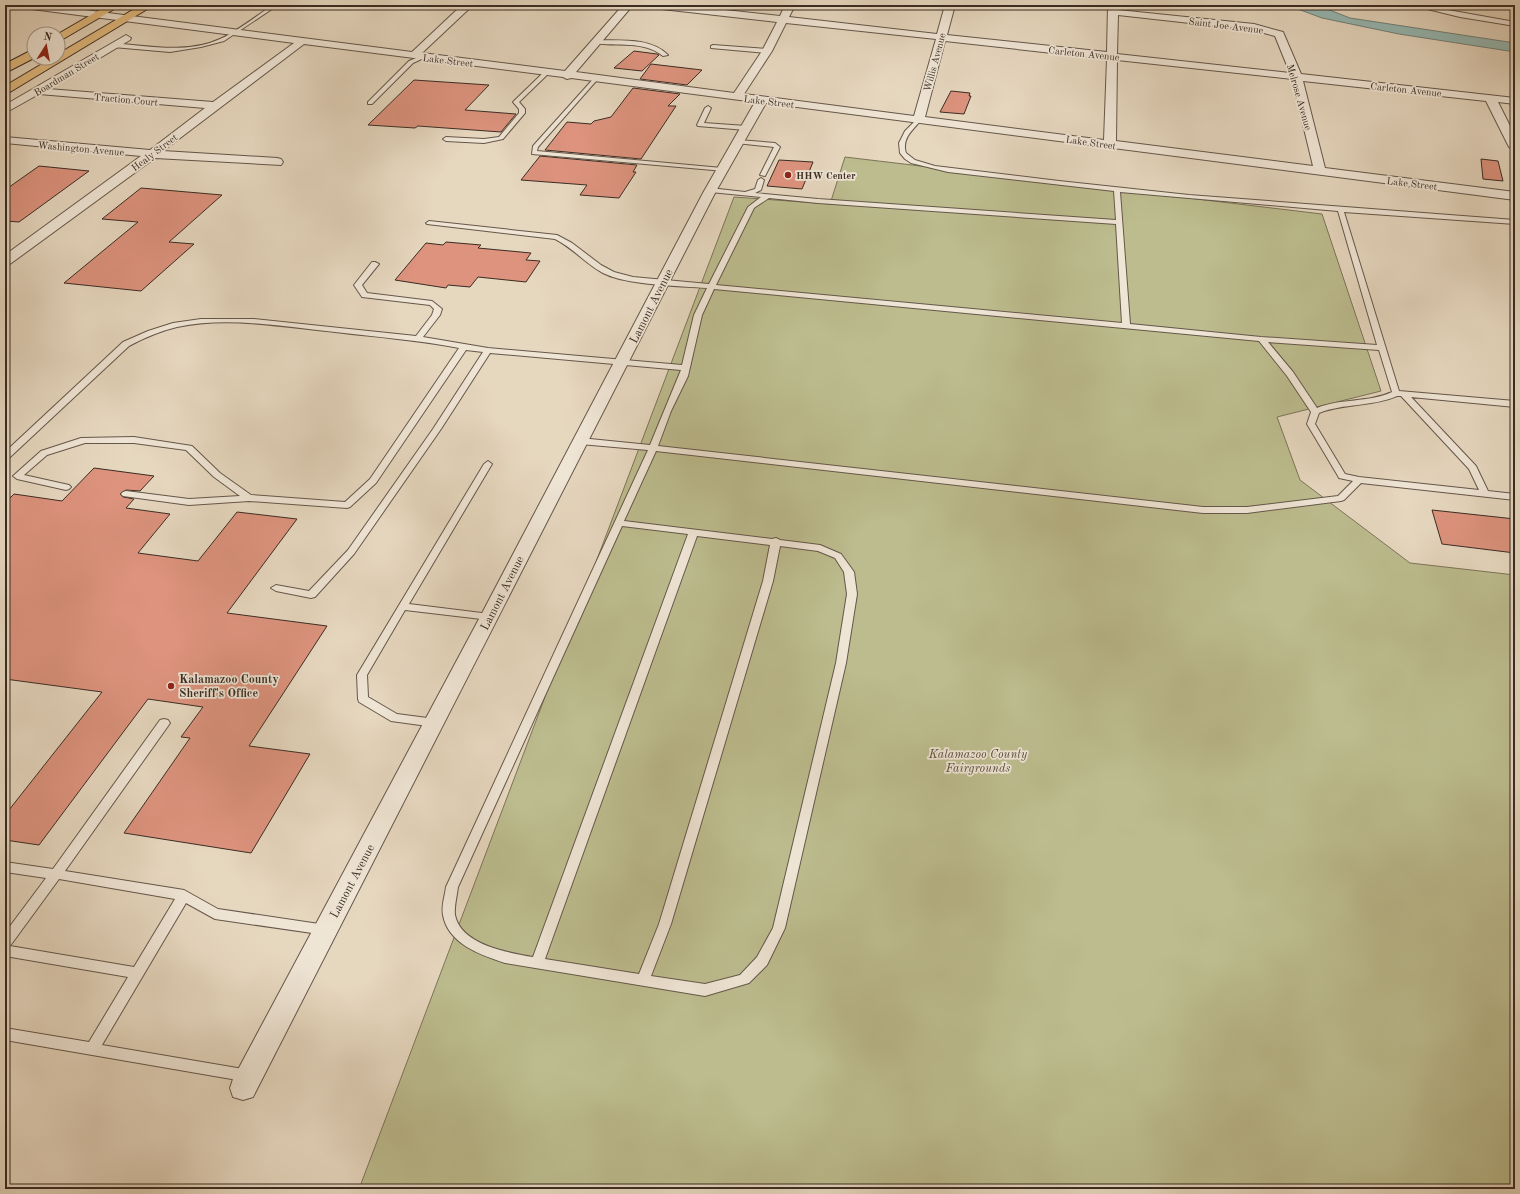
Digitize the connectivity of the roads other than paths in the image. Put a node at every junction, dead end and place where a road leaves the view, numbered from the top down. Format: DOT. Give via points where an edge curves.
graph roads {
  1 [pos="24,5"];
  2 [pos="116,5"];
  3 [pos="135,5"];
  4 [pos="149,5"];
  5 [pos="276,5"];
  6 [pos="295,5"];
  7 [pos="468,5"];
  8 [pos="628,5"];
  9 [pos="653,5"];
  10 [pos="790,5"];
  11 [pos="950,5"];
  12 [pos="1413,5"];
  13 [pos="304,6"];
  14 [pos="58,7"];
  15 [pos="1112,9"];
  16 [pos="98,15"];
  17 [pos="113,17"];
  18 [pos="126,19"];
  19 [pos="782,19"];
  20 [pos="1515,24"];
  21 [pos="1269,30"];
  22 [pos="233,32"];
  23 [pos="66,34"];
  24 [pos="126,38"];
  25 [pos="941,38"];
  26 [pos="302,41"];
  27 [pos="596,42"];
  28 [pos="66,43"];
  29 [pos="113,45"];
  30 [pos="713,47"];
  31 [pos="767,51"];
  32 [pos="665,55"];
  33 [pos="418,56"];
  34 [pos="1112,56"];
  35 [pos="26,57"];
  36 [pos="27,66"];
  37 [pos="5,69"];
  38 [pos="546,73"];
  39 [pos="567,76"];
  40 [pos="1297,76"];
  41 [pos="595,79"];
  42 [pos="5,80"];
  43 [pos="5,91"];
  44 [pos="37,92"];
  45 [pos="737,97"];
  46 [pos="1490,98"];
  47 [pos="762,100"];
  48 [pos="1515,101"];
  49 [pos="370,103"];
  50 [pos="216,106"];
  51 [pos="708,108"];
  52 [pos="5,110"];
  53 [pos="919,119"];
  54 [pos="742,135"];
  55 [pos="446,139"];
  56 [pos="5,140"];
  57 [pos="1110,145"];
  58 [pos="1515,147"];
  59 [pos="152,154"];
  60 [pos="277,162"];
  61 [pos="722,170"];
  62 [pos="1320,171"];
  63 [pos="710,190"];
  64 [pos="1117,190"];
  65 [pos="742,192"];
  66 [pos="769,195"];
  67 [pos="1515,196"];
  68 [pos="1341,210"];
  69 [pos="1120,222"];
  70 [pos="1515,222"];
  71 [pos="429,223"];
  72 [pos="5,261"];
  73 [pos="375,264"];
  74 [pos="663,282"];
  75 [pos="712,286"];
  76 [pos="1126,326"];
  77 [pos="418,339"];
  78 [pos="1261,339"];
  79 [pos="464,347"];
  80 [pos="1382,348"];
  81 [pos="488,350"];
  82 [pos="622,361"];
  83 [pos="686,368"];
  84 [pos="1400,394"];
  85 [pos="1515,404"];
  86 [pos="1315,412"];
  87 [pos="580,441"];
  88 [pos="653,448"];
  89 [pos="5,457"];
  90 [pos="488,464"];
  91 [pos="1359,480"];
  92 [pos="66,488"];
  93 [pos="126,494"];
  94 [pos="1485,494"];
  95 [pos="1515,497"];
  96 [pos="249,498"];
  97 [pos="619,523"];
  98 [pos="694,532"];
  99 [pos="776,541"];
  100 [pos="276,588"];
  101 [pos="402,606"];
  102 [pos="490,617"];
  103 [pos="164,723"];
  104 [pos="435,723"];
  105 [pos="5,867"];
  106 [pos="56,874"];
  107 [pos="184,895"];
  108 [pos="326,930"];
  109 [pos="5,943"];
  110 [pos="5,951"];
  111 [pos="537,964"];
  112 [pos="138,973"];
  113 [pos="643,980"];
  114 [pos="5,1034"];
  115 [pos="92,1049"];
  116 [pos="246,1082"];
  1 -- 14 [label="street, Lake Street"];
  2 -- 16 [label="highway"];
  3 -- 17 [label="highway"];
  4 -- 18 [label="highway"];
  5 -- 22 [label="lane"];
  6 -- 13 [label="lane"];
  7 -- 33 [label="street"];
  8 -- 27 [label="street"];
  9 -- 19 [label="street, Carleton Avenue"];
  10 -- 19 [label="street"];
  11 -- 25 [label="street, Willis Avenue"];
  12 -- 20 [label="lane"];
  14 -- 16 [label="street, Lake Street"];
  15 -- 21 [label="street, Saint Joe Avenue"];
  15 -- 34 [label="street"];
  16 -- 17 [label="street, Lake Street"];
  16 -- 23 [label="highway"];
  17 -- 18 [label="street, Lake Street"];
  17 -- 28 [label="highway"];
  18 -- 22 [label="street, Lake Street"];
  18 -- 43 [label="highway"];
  19 -- 25 [label="street, Carleton Avenue"];
  19 -- 31 [label="street"];
  21 -- 40 [label="street, Melrose Avenue" via="1280,34"];
  22 -- 26 [label="street, Lake Street"];
  22 -- 29 [label="lane" via="222,40 184,49"];
  24 -- 29 [label="street, Boardman Street"];
  25 -- 34 [label="street, Carleton Avenue"];
  25 -- 53 [label="street, Willis Avenue"];
  26 -- 33 [label="street, Lake Street"];
  26 -- 50 [label="street, Healy Street"];
  27 -- 32 [label="lane" via="648,46 661,50"];
  27 -- 39 [label="street"];
  29 -- 44 [label="street, Boardman Street"];
  30 -- 31 [label="lane"];
  31 -- 45 [label="street"];
  33 -- 38 [label="street, Lake Street"];
  33 -- 49 [label="lane"];
  34 -- 40 [label="street, Carleton Avenue"];
  34 -- 57 [label="street"];
  35 -- 37 [label="highway"];
  36 -- 42 [label="highway"];
  38 -- 39 [label="street, Lake Street"];
  38 -- 55 [label="lane" via="516,102 522,113 501,138 484,141"];
  39 -- 41 [label="street, Lake Street"];
  40 -- 46 [label="street, Carleton Avenue"];
  40 -- 62 [label="street, Melrose Avenue"];
  41 -- 45 [label="street, Lake Street"];
  41 -- 61 [label="lane" via="535,147 534,153"];
  44 -- 50 [label="street, Traction Court"];
  44 -- 52 [label="street, Boardman Street"];
  45 -- 47 [label="street, Lake Street"];
  46 -- 48 [label="street, Carleton Avenue"];
  46 -- 58 [label="street"];
  47 -- 53 [label="street, Lake Street"];
  47 -- 54 [label="street, Lamont Avenue"];
  50 -- 59 [label="street, Healy Street"];
  51 -- 54 [label="lane" via="700,125"];
  53 -- 57 [label="street, Lake Street"];
  53 -- 64 [label="lane" via="901,142 902,151 907,158 927,166"];
  54 -- 61 [label="street, Lamont Avenue"];
  54 -- 65 [label="lane" via="777,147 756,191"];
  56 -- 59 [label="street, Washington Avenue"];
  57 -- 62 [label="street, Lake Street"];
  59 -- 60 [label="street, Washington Avenue"];
  59 -- 72 [label="street, Healy Street"];
  61 -- 63 [label="street, Lamont Avenue"];
  62 -- 67 [label="street, Lake Street"];
  63 -- 65 [label="lane"];
  63 -- 74 [label="street, Lamont Avenue"];
  64 -- 68 [label="lane"];
  64 -- 69 [label="lane"];
  65 -- 66 [label="lane"];
  66 -- 69 [label="lane" via="818,201"];
  66 -- 75 [label="lane" via="751,207"];
  68 -- 70 [label="lane"];
  68 -- 80 [label="lane"];
  69 -- 76 [label="lane"];
  71 -- 74 [label="lane" via="557,237 568,242 606,272"];
  73 -- 77 [label="lane" via="358,285 365,294 432,303 438,309"];
  74 -- 75 [label="lane"];
  74 -- 82 [label="street, Lamont Avenue"];
  75 -- 76 [label="lane"];
  75 -- 83 [label="lane" via="698,315"];
  76 -- 78 [label="lane"];
  77 -- 79 [label="lane"];
  77 -- 89 [label="lane" via="226,320 198,321 168,327 126,344"];
  78 -- 80 [label="lane"];
  78 -- 86 [label="lane" via="1287,368"];
  79 -- 81 [label="lane"];
  79 -- 96 [label="lane" via="373,481 347,505"];
  80 -- 84 [label="lane"];
  81 -- 82 [label="lane"];
  81 -- 100 [label="lane" via="437,429 351,552 311,595"];
  82 -- 83 [label="lane"];
  82 -- 87 [label="street, Lamont Avenue"];
  83 -- 88 [label="lane"];
  84 -- 85 [label="lane"];
  84 -- 86 [label="lane" via="1385,399 1327,406"];
  84 -- 94 [label="lane" via="1473,468"];
  86 -- 91 [label="lane" via="1311,424 1342,476"];
  87 -- 88 [label="lane"];
  87 -- 102 [label="street, Lamont Avenue"];
  88 -- 91 [label="lane" via="1203,510 1247,510 1341,498"];
  88 -- 97 [label="lane"];
  90 -- 101 [label="lane"];
  91 -- 94 [label="lane"];
  92 -- 96 [label="lane" via="17,476 44,453 84,440 134,440 190,448 217,475"];
  93 -- 96 [label="lane" via="189,502"];
  94 -- 95 [label="lane"];
  97 -- 98 [label="lane"];
  97 -- 111 [label="lane" via="452,887 450,915 456,932 477,948 505,958"];
  98 -- 99 [label="lane"];
  98 -- 111 [label="lane"];
  99 -- 113 [label="lane" via="768,581 665,924"];
  99 -- 113 [label="lane" via="820,548 838,556 849,572 852,594 841,663 779,928 762,961 744,979 705,990"];
  101 -- 102 [label="lane"];
  101 -- 104 [label="lane" via="362,675 363,698 396,718"];
  102 -- 104 [label="street, Lamont Avenue"];
  103 -- 106 [label="lane"];
  104 -- 108 [label="street, Lamont Avenue"];
  105 -- 106 [label="lane"];
  106 -- 107 [label="lane"];
  106 -- 109 [label="lane"];
  107 -- 108 [label="lane" via="215,914"];
  107 -- 112 [label="lane"];
  108 -- 116 [label="street, Lamont Avenue"];
  110 -- 112 [label="lane"];
  111 -- 113 [label="lane"];
  112 -- 115 [label="lane"];
  114 -- 115 [label="lane"];
  115 -- 116 [label="lane"];
}
